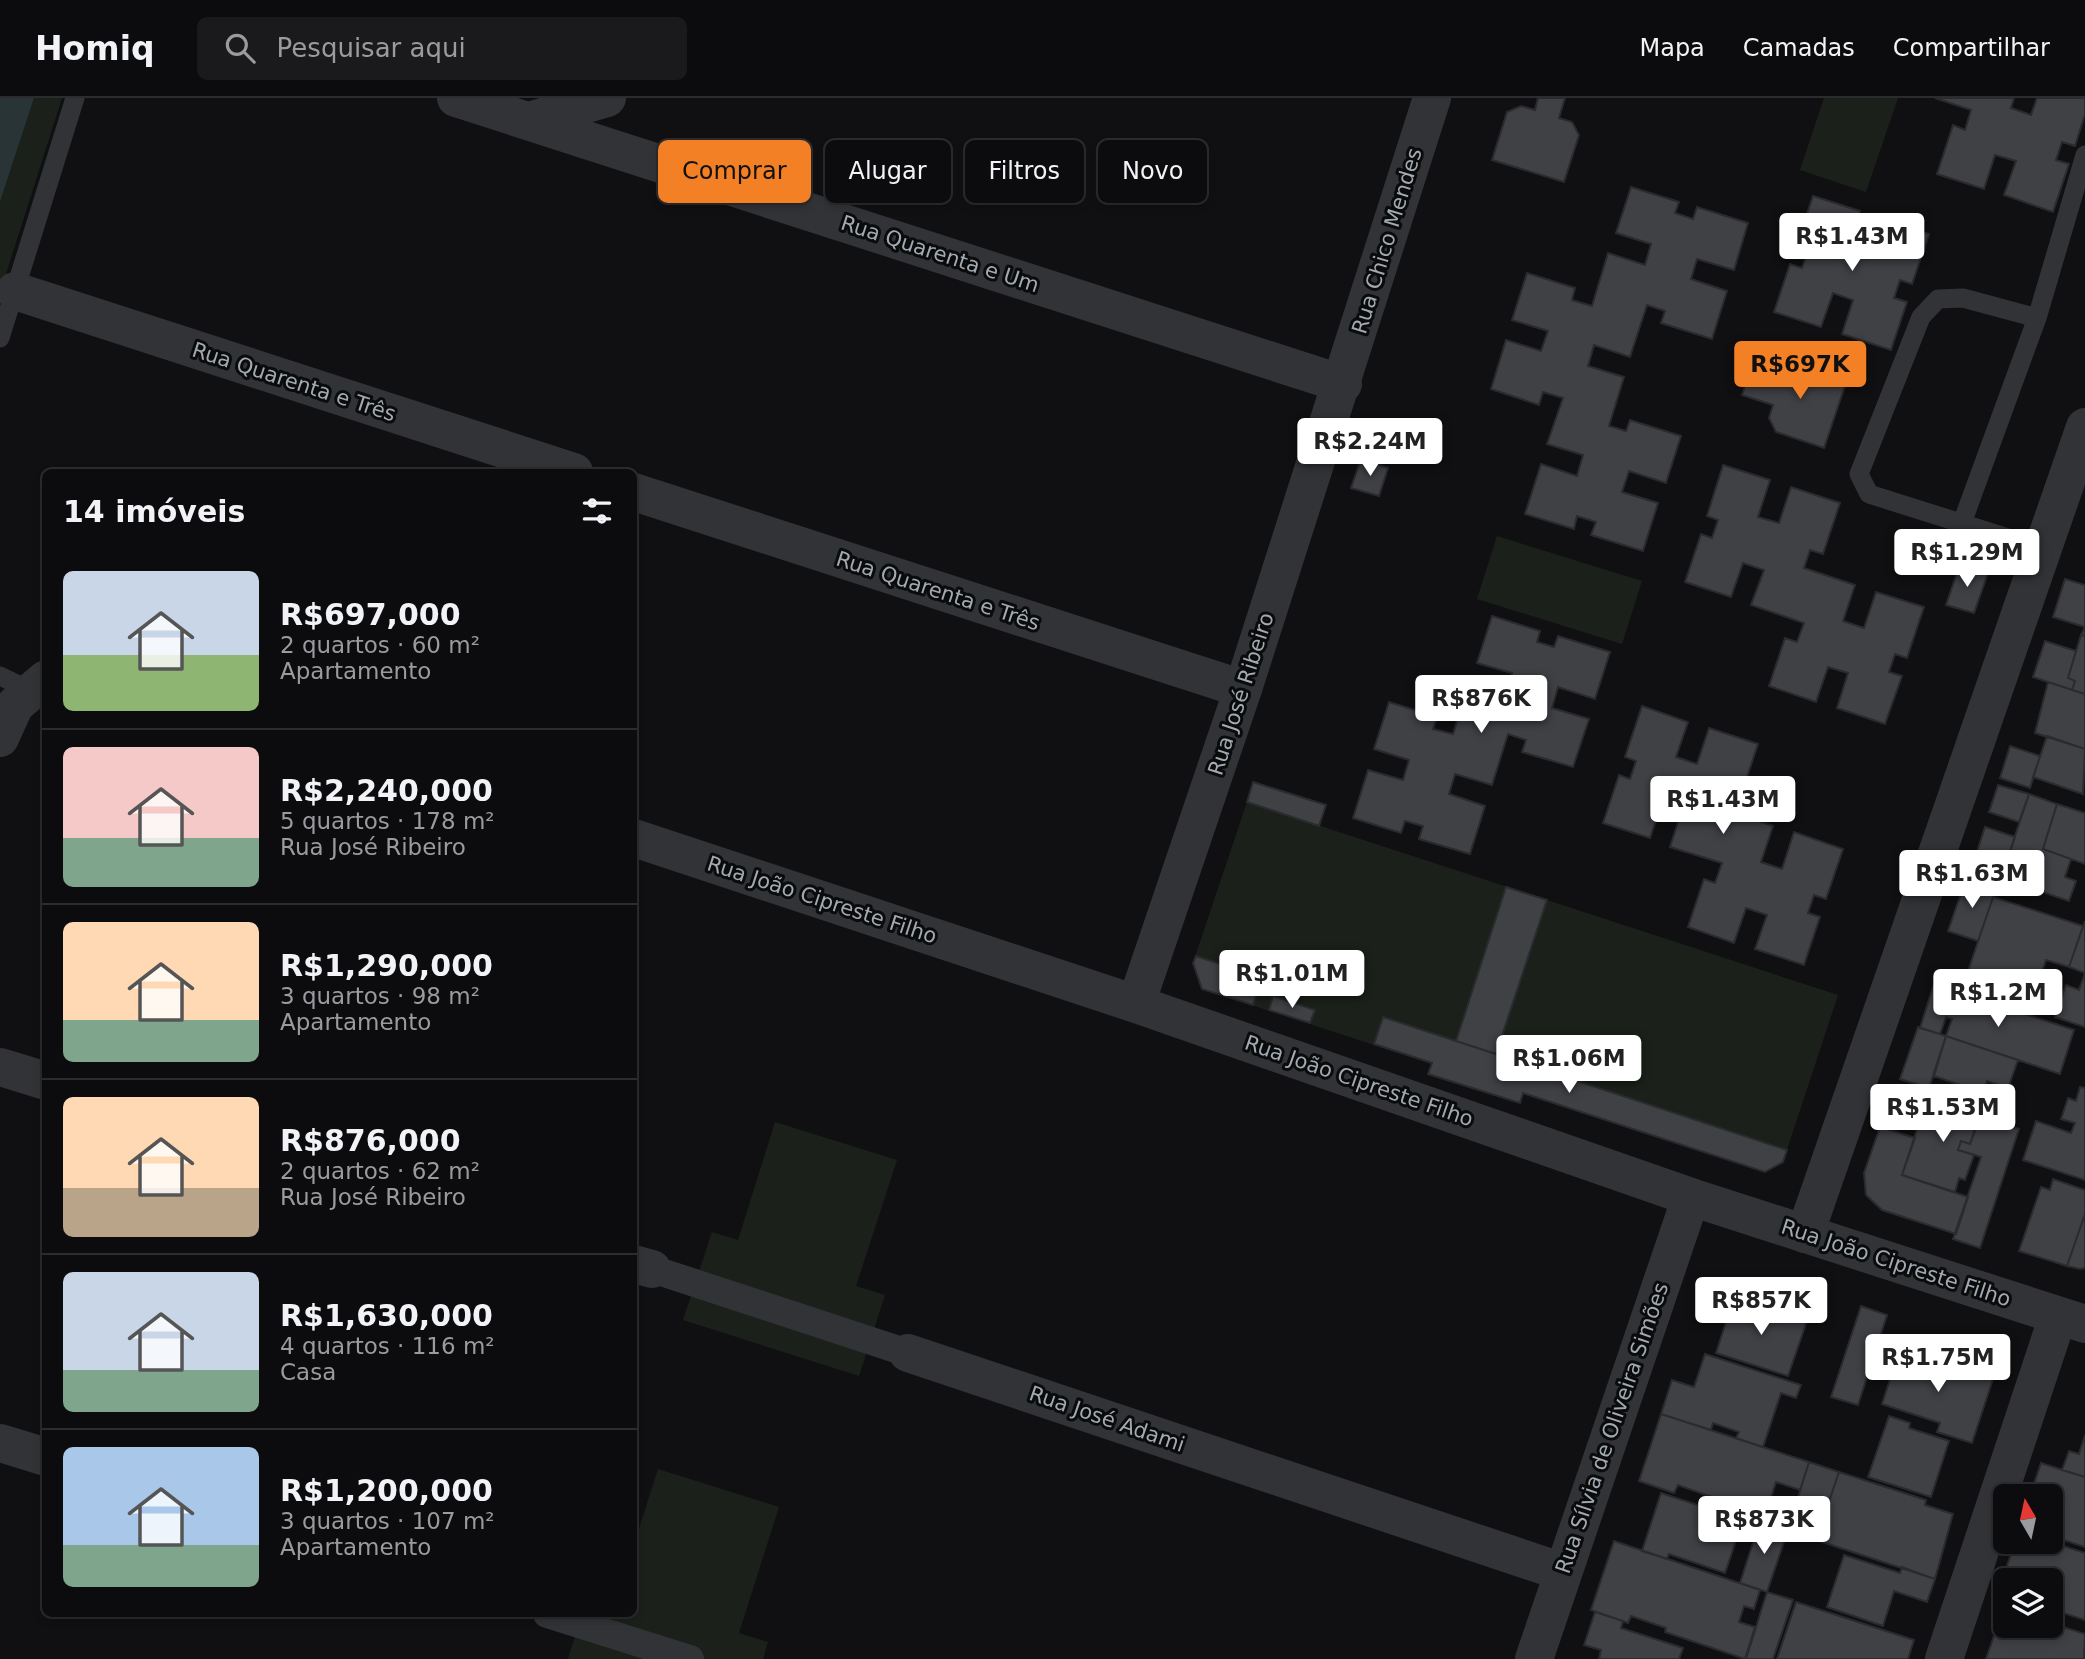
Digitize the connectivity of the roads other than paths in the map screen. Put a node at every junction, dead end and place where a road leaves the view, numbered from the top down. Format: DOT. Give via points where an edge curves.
graph roads {
  1 [pos="75,98"];
  2 [pos="456,98"];
  3 [pos="607,98"];
  4 [pos="1432,98"];
  5 [pos="529,121"];
  6 [pos="2085,155"];
  7 [pos="15,291"];
  8 [pos="2037,318"];
  9 [pos="0,338"];
  10 [pos="1343,383"];
  11 [pos="2085,426"];
  12 [pos="565,469"];
  13 [pos="637,493"];
  14 [pos="1962,523"];
  15 [pos="2043,549"];
  16 [pos="25,682"];
  17 [pos="1243,690"];
  18 [pos="0,738"];
  19 [pos="637,839"];
  20 [pos="1136,1004"];
  21 [pos="0,1067"];
  22 [pos="42,1080"];
  23 [pos="1691,1197"];
  24 [pos="1805,1234"];
  25 [pos="643,1266"];
  26 [pos="2072,1320"];
  27 [pos="908,1353"];
  28 [pos="0,1443"];
  29 [pos="42,1456"];
  30 [pos="1563,1572"];
  31 [pos="557,1617"];
  32 [pos="690,1659"];
  33 [pos="1534,1659"];
  34 [pos="1944,1659"];
  1 -- 7 [label="lane"];
  2 -- 5 [label="street, Rua Quarenta e Um"];
  3 -- 5 [label="street"];
  4 -- 10 [label="street, Rua Chico Mendes"];
  5 -- 10 [label="street, Rua Quarenta e Um"];
  6 -- 8 [label="lane"];
  7 -- 9 [label="lane"];
  7 -- 12 [label="street, Rua Quarenta e Três"];
  8 -- 14 [label="lane"];
  8 -- 14 [label="lane" via="1962,298 1938,299 1921,317 1860,474 1869,494"];
  10 -- 17 [label="street, Rua José Ribeiro"];
  11 -- 15 [label="street"];
  13 -- 17 [label="street, Rua Quarenta e Três"];
  14 -- 15 [label="lane"];
  15 -- 24 [label="street"];
  16 -- 18 [label="street"];
  17 -- 20 [label="street, Rua José Ribeiro"];
  19 -- 20 [label="street, Rua João Cipreste Filho"];
  20 -- 23 [label="street, Rua João Cipreste Filho"];
  21 -- 22 [label="street"];
  23 -- 24 [label="street, Rua João Cipreste Filho"];
  23 -- 30 [label="street, Rua Sílvia de Oliveira Simões"];
  24 -- 26 [label="street, Rua João Cipreste Filho"];
  25 -- 27 [label="street, Rua José Adami"];
  26 -- 34 [label="street"];
  27 -- 30 [label="street, Rua José Adami"];
  28 -- 29 [label="street"];
  30 -- 33 [label="street, Rua Sílvia de Oliveira Simões"];
  31 -- 32 [label="street"];
}
